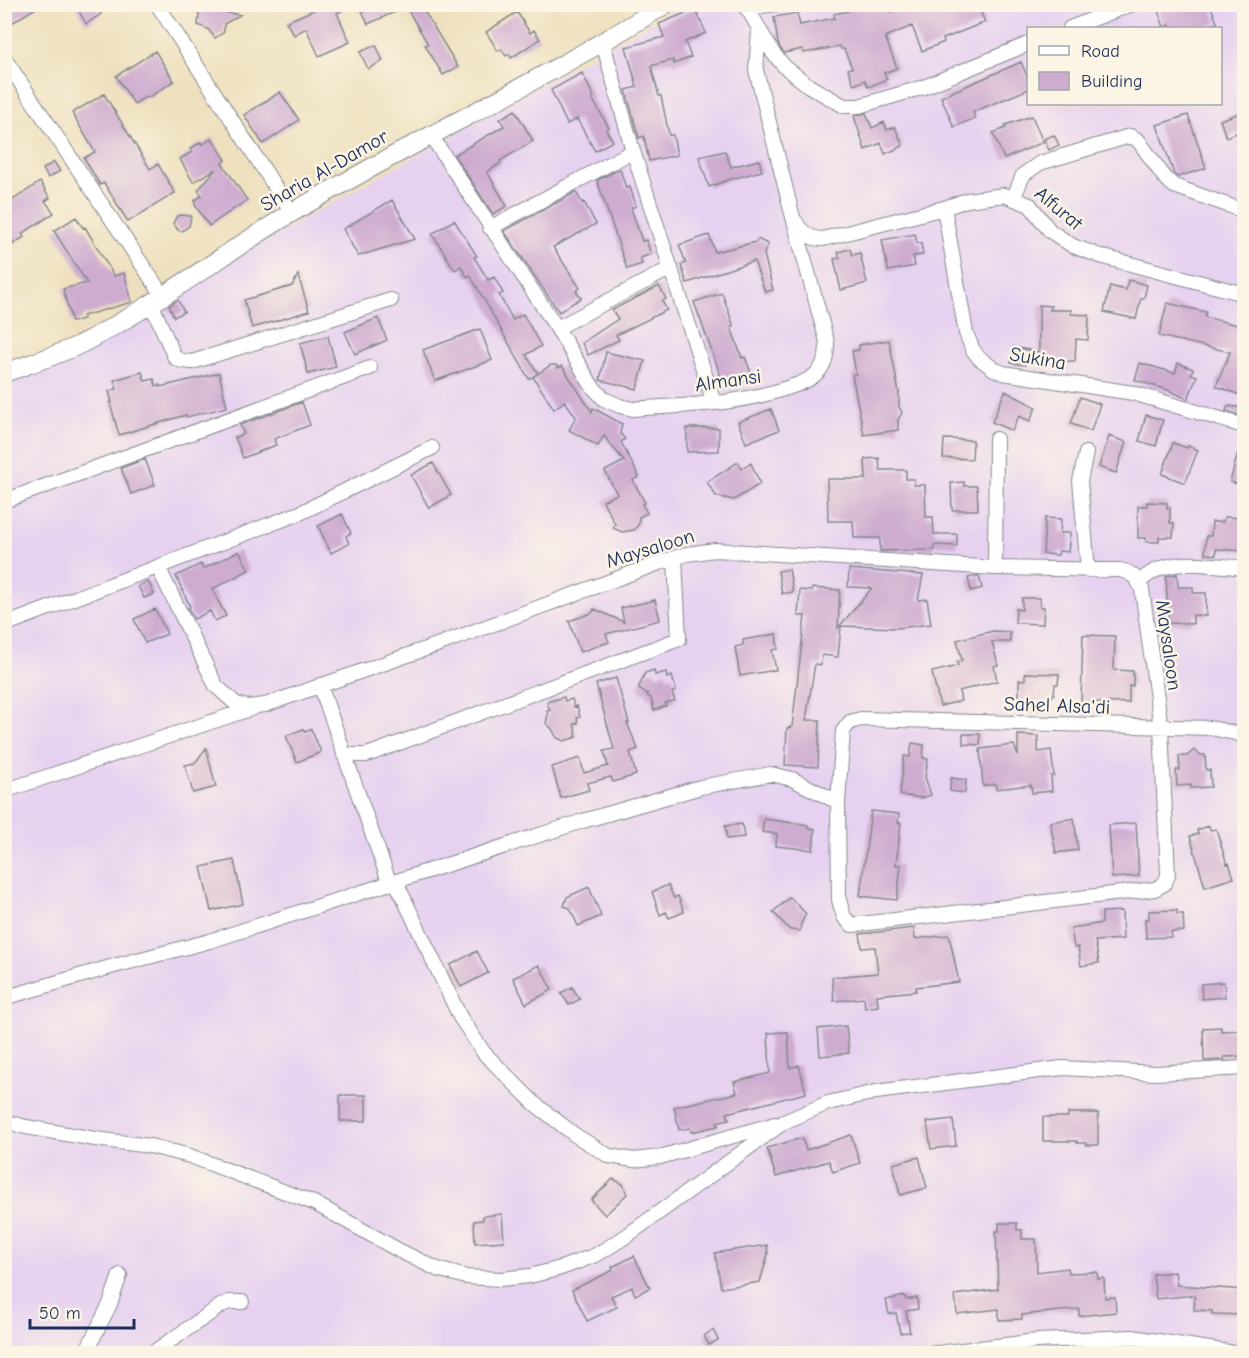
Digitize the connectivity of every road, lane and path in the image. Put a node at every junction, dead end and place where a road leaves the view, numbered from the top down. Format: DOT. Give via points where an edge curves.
graph roads {
  1 [pos="157,4"];
  2 [pos="666,4"];
  3 [pos="776,4"];
  4 [pos="1132,4"];
  5 [pos="746,6"];
  6 [pos="1073,27"];
  7 [pos="759,31"];
  8 [pos="603,43"];
  9 [pos="1027,45"];
  10 [pos="4,58"];
  11 [pos="430,134"];
  12 [pos="633,151"];
  13 [pos="1014,197"];
  14 [pos="944,208"];
  15 [pos="791,210"];
  16 [pos="1245,211"];
  17 [pos="292,213"];
  18 [pos="490,228"];
  19 [pos="671,267"];
  20 [pos="1245,294"];
  21 [pos="157,299"];
  22 [pos="391,300"];
  23 [pos="557,328"];
  24 [pos="370,368"];
  25 [pos="4,373"];
  26 [pos="714,403"];
  27 [pos="1245,426"];
  28 [pos="996,439"];
  29 [pos="432,447"];
  30 [pos="1086,453"];
  31 [pos="4,501"];
  32 [pos="675,558"];
  33 [pos="158,567"];
  34 [pos="995,568"];
  35 [pos="1245,568"];
  36 [pos="1089,570"];
  37 [pos="1139,582"];
  38 [pos="4,625"];
  39 [pos="320,686"];
  40 [pos="255,707"];
  41 [pos="1161,728"];
  42 [pos="1245,735"];
  43 [pos="344,755"];
  44 [pos="4,791"];
  45 [pos="838,802"];
  46 [pos="393,884"];
  47 [pos="4,998"];
  48 [pos="1245,1068"];
  49 [pos="4,1121"];
  50 [pos="784,1122"];
  51 [pos="120,1275"];
  52 [pos="243,1302"];
  53 [pos="85,1353"];
  54 [pos="151,1353"];
  55 [pos="929,1353"];
  56 [pos="1241,1353"];
  1 -- 17 [label="street"];
  2 -- 8 [label="street, Sharia Al-Damor"];
  3 -- 5 [label="street"];
  4 -- 6 [label="street"];
  5 -- 7 [label="street"];
  7 -- 9 [label="street" via="793,73 837,103 851,106 924,87"];
  7 -- 15 [label="street, Almansi" via="756,70"];
  8 -- 11 [label="street, Sharia Al-Damor"];
  8 -- 12 [label="street"];
  10 -- 21 [label="street"];
  11 -- 17 [label="street, Sharia Al-Damor"];
  11 -- 18 [label="street, Almansi"];
  12 -- 18 [label="street"];
  12 -- 19 [label="street"];
  13 -- 14 [label="street, Alfurat" via="977,198"];
  13 -- 16 [label="street" via="1023,175 1041,163 1130,136 1174,186"];
  13 -- 20 [label="street, Alfurat" via="1030,205 1050,231 1073,246"];
  14 -- 15 [label="street, Alfurat" via="823,239 802,232"];
  14 -- 27 [label="street, Sukina" via="966,333 986,364 1010,374 1133,393"];
  15 -- 26 [label="street, Almansi" via="827,342 824,362 818,373 805,382 763,396"];
  17 -- 21 [label="street, Sharia Al-Damor"];
  18 -- 23 [label="street, Almansi"];
  19 -- 23 [label="street"];
  19 -- 26 [label="street"];
  21 -- 22 [label="street" via="175,358 192,362"];
  21 -- 25 [label="street, Sharia Al-Damor" via="83,344"];
  23 -- 26 [label="street, Almansi" via="604,399 633,410"];
  24 -- 31 [label="street"];
  28 -- 34 [label="street"];
  29 -- 33 [label="street" via="300,513"];
  30 -- 36 [label="street" via="1080,482"];
  32 -- 34 [label="street, Maysaloon" via="715,549"];
  32 -- 39 [label="street, Maysaloon"];
  32 -- 43 [label="street" via="679,639 367,755"];
  33 -- 38 [label="street"];
  33 -- 40 [label="street" via="216,686 236,704"];
  34 -- 36 [label="street, Maysaloon"];
  35 -- 37 [label="street" via="1169,567 1151,572"];
  36 -- 37 [label="street, Maysaloon" via="1124,571"];
  37 -- 41 [label="street, Maysaloon"];
  39 -- 40 [label="street, Maysaloon"];
  39 -- 43 [label="street"];
  40 -- 44 [label="street, Maysaloon"];
  41 -- 42 [label="street, Sahel Alsa'di" via="1211,728"];
  41 -- 45 [label="street, Sahel Alsa'di" via="869,719 850,722 843,731"];
  41 -- 45 [label="street, Maysaloon" via="1168,876 1160,887 852,925 844,917 839,900"];
  43 -- 46 [label="street"];
  45 -- 46 [label="street" via="782,775 760,776 701,787 583,821"];
  46 -- 47 [label="street" via="210,941"];
  46 -- 50 [label="street" via="460,1017 484,1053 535,1104 575,1136 609,1156 634,1160 660,1157"];
  48 -- 50 [label="street" via="1156,1073 1062,1068 1017,1073 876,1092 828,1103"];
  49 -- 50 [label="street" via="190,1156 314,1203 437,1269 466,1277 500,1279 540,1274 596,1255"];
  51 -- 53 [label="street"];
  52 -- 54 [label="street" via="222,1305"];
  55 -- 56 [label="street" via="1037,1341 1132,1337"];
}
